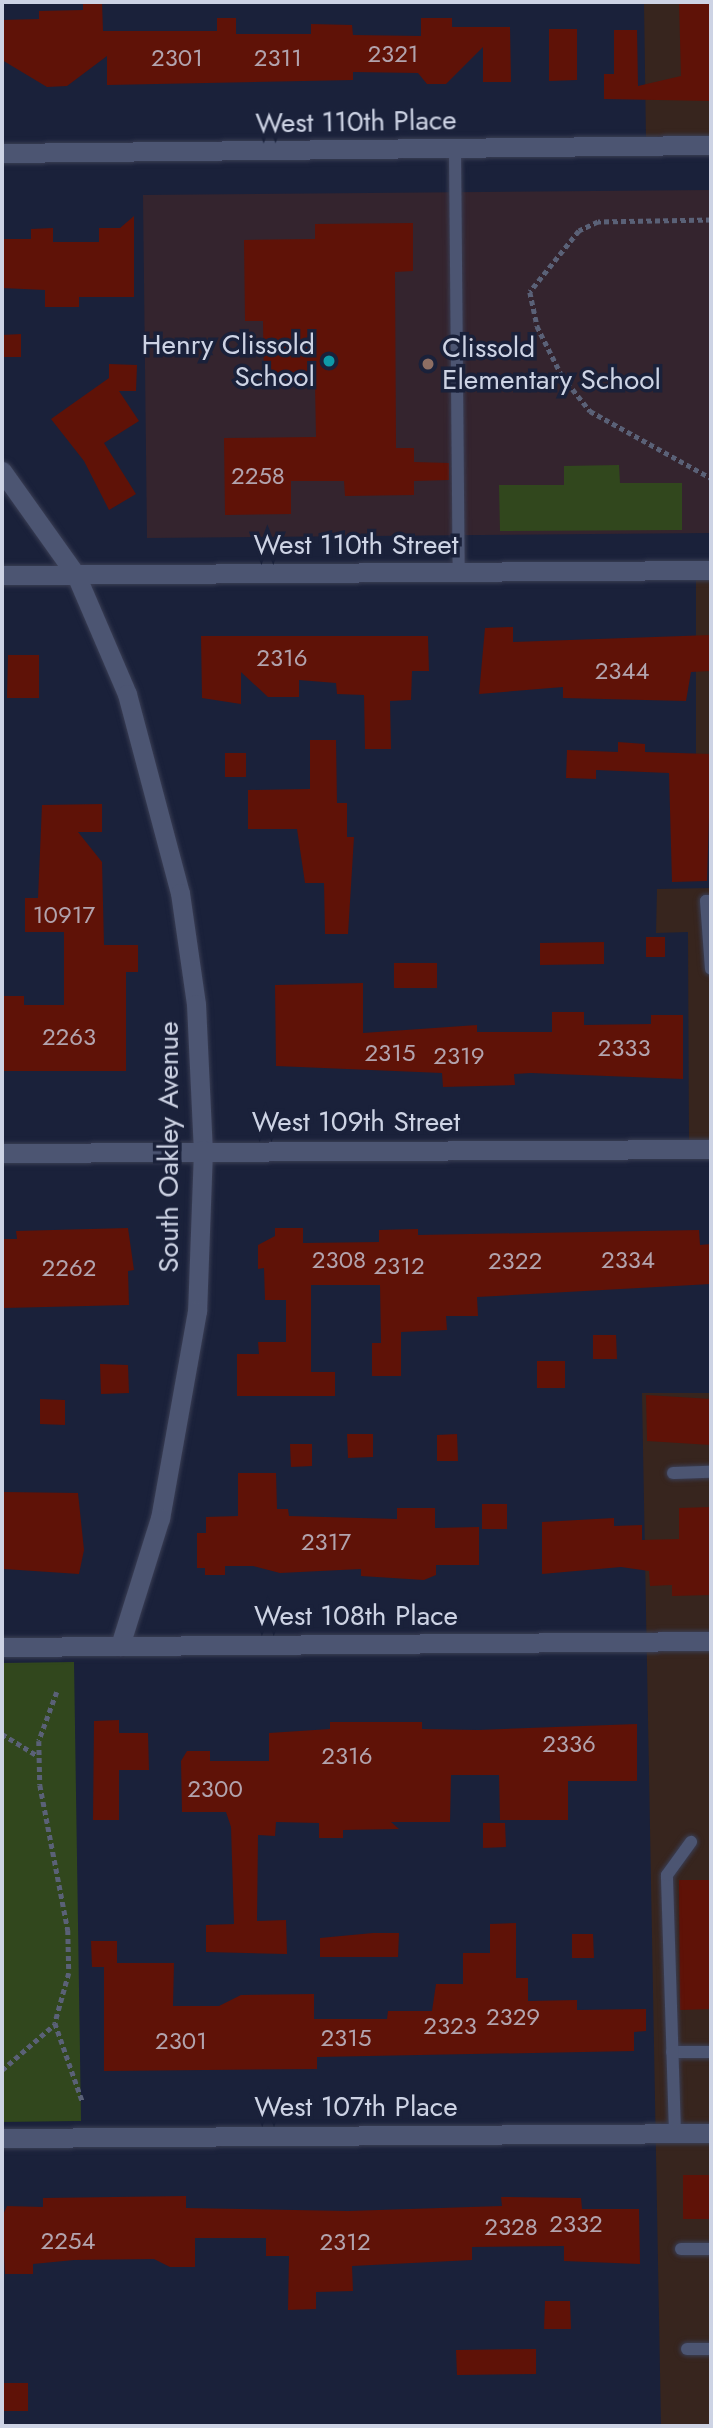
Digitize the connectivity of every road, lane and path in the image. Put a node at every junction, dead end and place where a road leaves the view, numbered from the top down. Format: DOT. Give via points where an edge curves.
graph roads {
  1 [pos="711,145"];
  2 [pos="455,149"];
  3 [pos="2,153"];
  4 [pos="711,220"];
  5 [pos="2,471"];
  6 [pos="711,478"];
  7 [pos="711,570"];
  8 [pos="459,572"];
  9 [pos="2,575"];
  10 [pos="76,575"];
  11 [pos="711,901"];
  12 [pos="711,969"];
  13 [pos="711,1149"];
  14 [pos="202,1150"];
  15 [pos="2,1153"];
  16 [pos="711,1472"];
  17 [pos="673,1473"];
  18 [pos="711,1641"];
  19 [pos="120,1646"];
  20 [pos="2,1647"];
  21 [pos="57,1692"];
  22 [pos="2,1734"];
  23 [pos="39,1756"];
  24 [pos="691,1842"];
  25 [pos="55,2023"];
  26 [pos="672,2052"];
  27 [pos="711,2052"];
  28 [pos="2,2070"];
  29 [pos="82,2100"];
  30 [pos="675,2133"];
  31 [pos="711,2133"];
  32 [pos="2,2138"];
  33 [pos="681,2249"];
  34 [pos="711,2249"];
  35 [pos="687,2349"];
  36 [pos="711,2349"];
  1 -- 2 [label="street, West 110th Place"];
  2 -- 3 [label="street, West 110th Place"];
  2 -- 8 [label="lane"];
  4 -- 6 [label="path" via="598,222 579,231 530,292 537,326 562,376 590,411"];
  5 -- 10 [label="street, South Oakley Avenue"];
  7 -- 8 [label="street, West 110th Street"];
  8 -- 10 [label="street, West 110th Street"];
  9 -- 10 [label="street, West 110th Street"];
  10 -- 14 [label="street, South Oakley Avenue" via="127,694 180,893 196,1004"];
  11 -- 12 [label="lane" via="706,901"];
  13 -- 14 [label="street, West 109th Street"];
  14 -- 15 [label="street, West 109th Street"];
  14 -- 19 [label="street, South Oakley Avenue" via="197,1311 181,1424 160,1518"];
  16 -- 17 [label="lane"];
  18 -- 19 [label="street, West 108th Place"];
  19 -- 20 [label="street, West 108th Place"];
  21 -- 23 [label="path"];
  22 -- 23 [label="path"];
  23 -- 25 [label="path" via="68,1930 69,1973"];
  24 -- 26 [label="lane" via="667,1875"];
  25 -- 28 [label="path"];
  25 -- 29 [label="path"];
  26 -- 27 [label="lane"];
  26 -- 30 [label="lane"];
  30 -- 31 [label="street, West 107th Place"];
  30 -- 32 [label="street, West 107th Place"];
  33 -- 34 [label="lane"];
  35 -- 36 [label="lane"];
}
